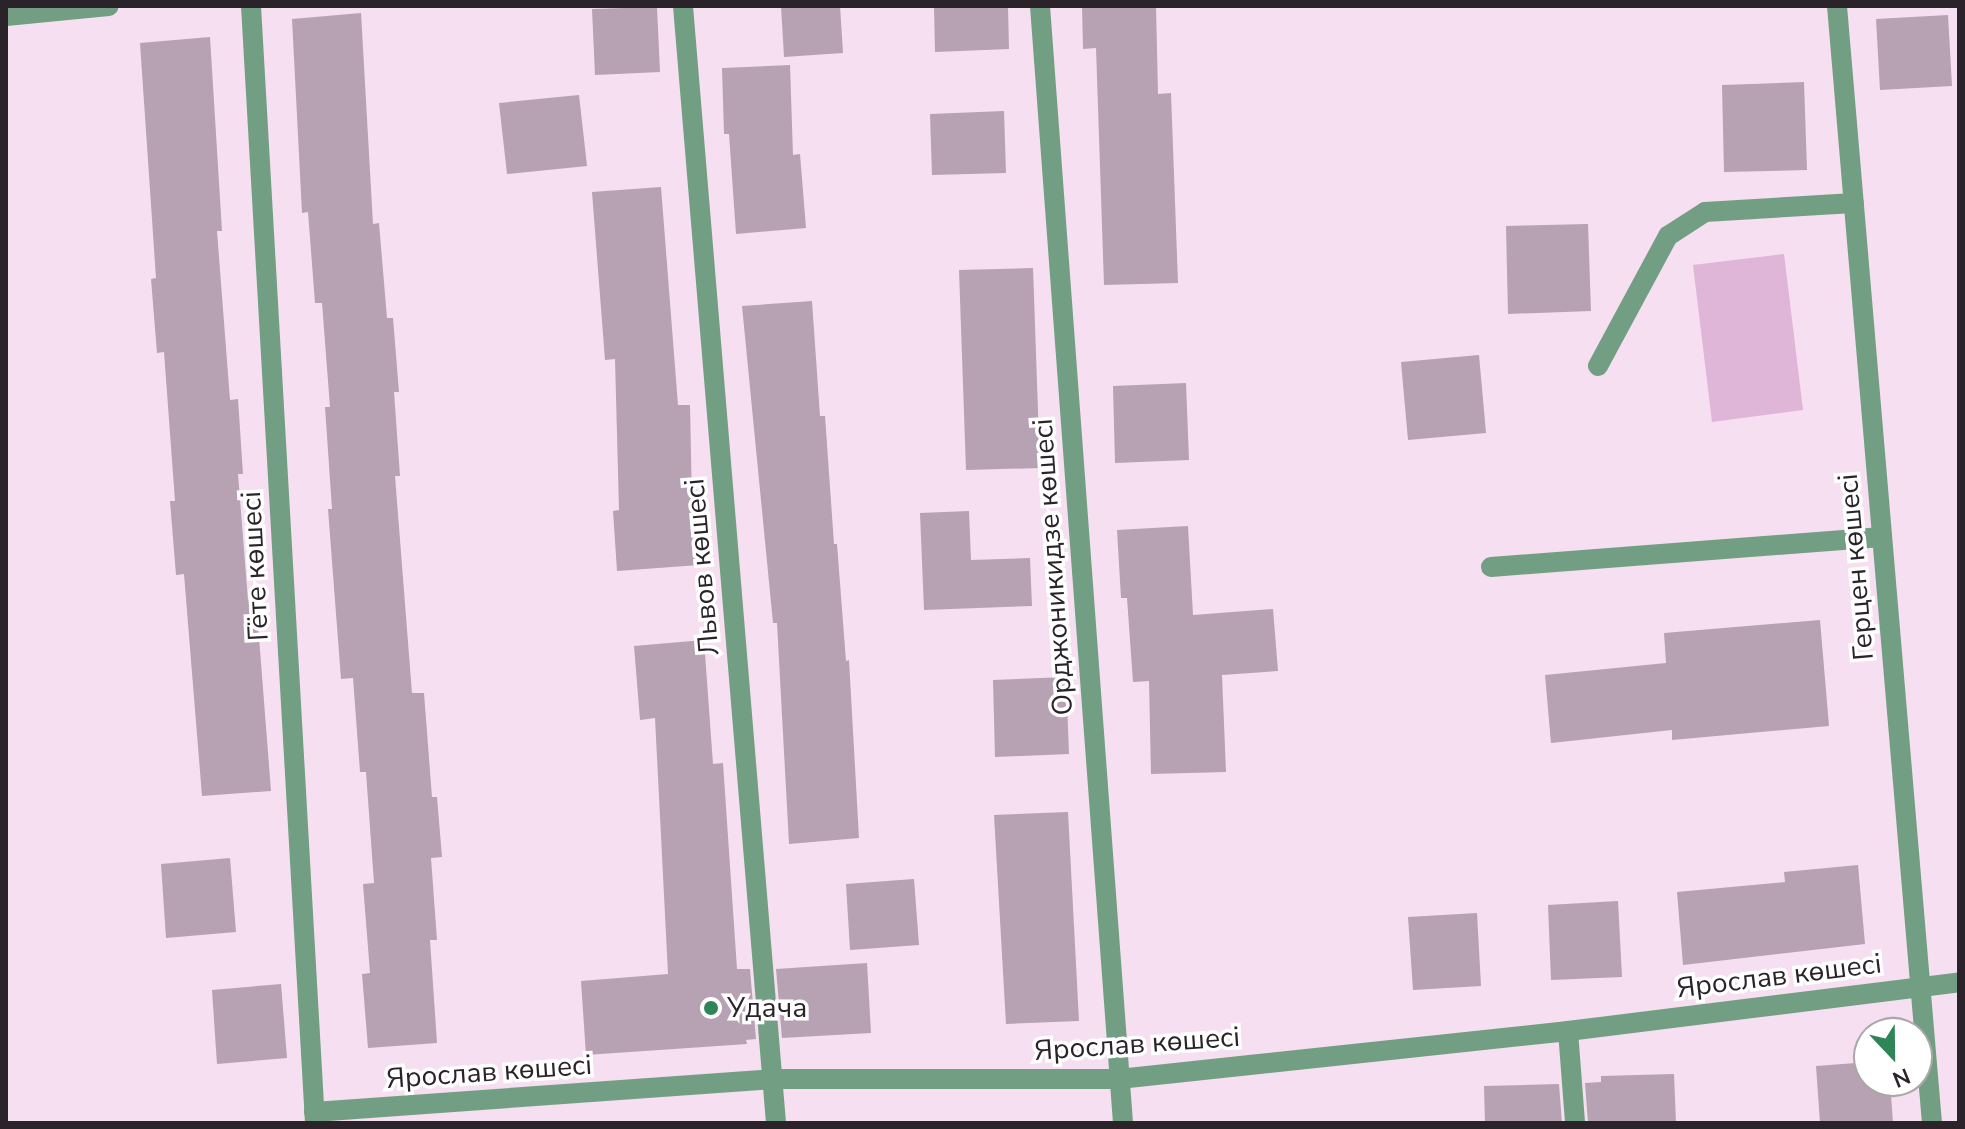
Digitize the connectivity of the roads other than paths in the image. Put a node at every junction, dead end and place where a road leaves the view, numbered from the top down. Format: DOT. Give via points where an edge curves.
graph roads {
  1 [pos="109,6"];
  2 [pos="251,6"];
  3 [pos="683,6"];
  4 [pos="1040,6"];
  5 [pos="1837,6"];
  6 [pos="6,16"];
  7 [pos="1854,203"];
  8 [pos="1598,366"];
  9 [pos="1882,537"];
  10 [pos="1491,567"];
  11 [pos="1959,982"];
  12 [pos="1920,985"];
  13 [pos="1568,1031"];
  14 [pos="773,1079"];
  15 [pos="1119,1079"];
  16 [pos="315,1118"];
  17 [pos="776,1123"];
  18 [pos="1123,1123"];
  19 [pos="1575,1123"];
  20 [pos="1932,1123"];
  1 -- 6 [label="street"];
  2 -- 16 [label="street, Гёте көшесі"];
  3 -- 14 [label="street, Львов көшесі"];
  4 -- 15 [label="street, Орджоникидзе көшесі"];
  5 -- 7 [label="street, Герцен көшесі"];
  7 -- 8 [label="street" via="1705,212 1668,236"];
  7 -- 9 [label="street, Герцен көшесі"];
  9 -- 10 [label="street"];
  9 -- 12 [label="street, Герцен көшесі"];
  11 -- 12 [label="street, Ярослав көшесі"];
  12 -- 13 [label="street, Ярослав көшесі"];
  12 -- 20 [label="street, Герцен көшесі"];
  13 -- 15 [label="street, Ярослав көшесі"];
  13 -- 19 [label="street"];
  14 -- 15 [label="street, Ярослав көшесі"];
  14 -- 16 [label="street, Ярослав көшесі"];
  14 -- 17 [label="street, Львов көшесі"];
  15 -- 18 [label="street, Орджоникидзе көшесі"];
}
